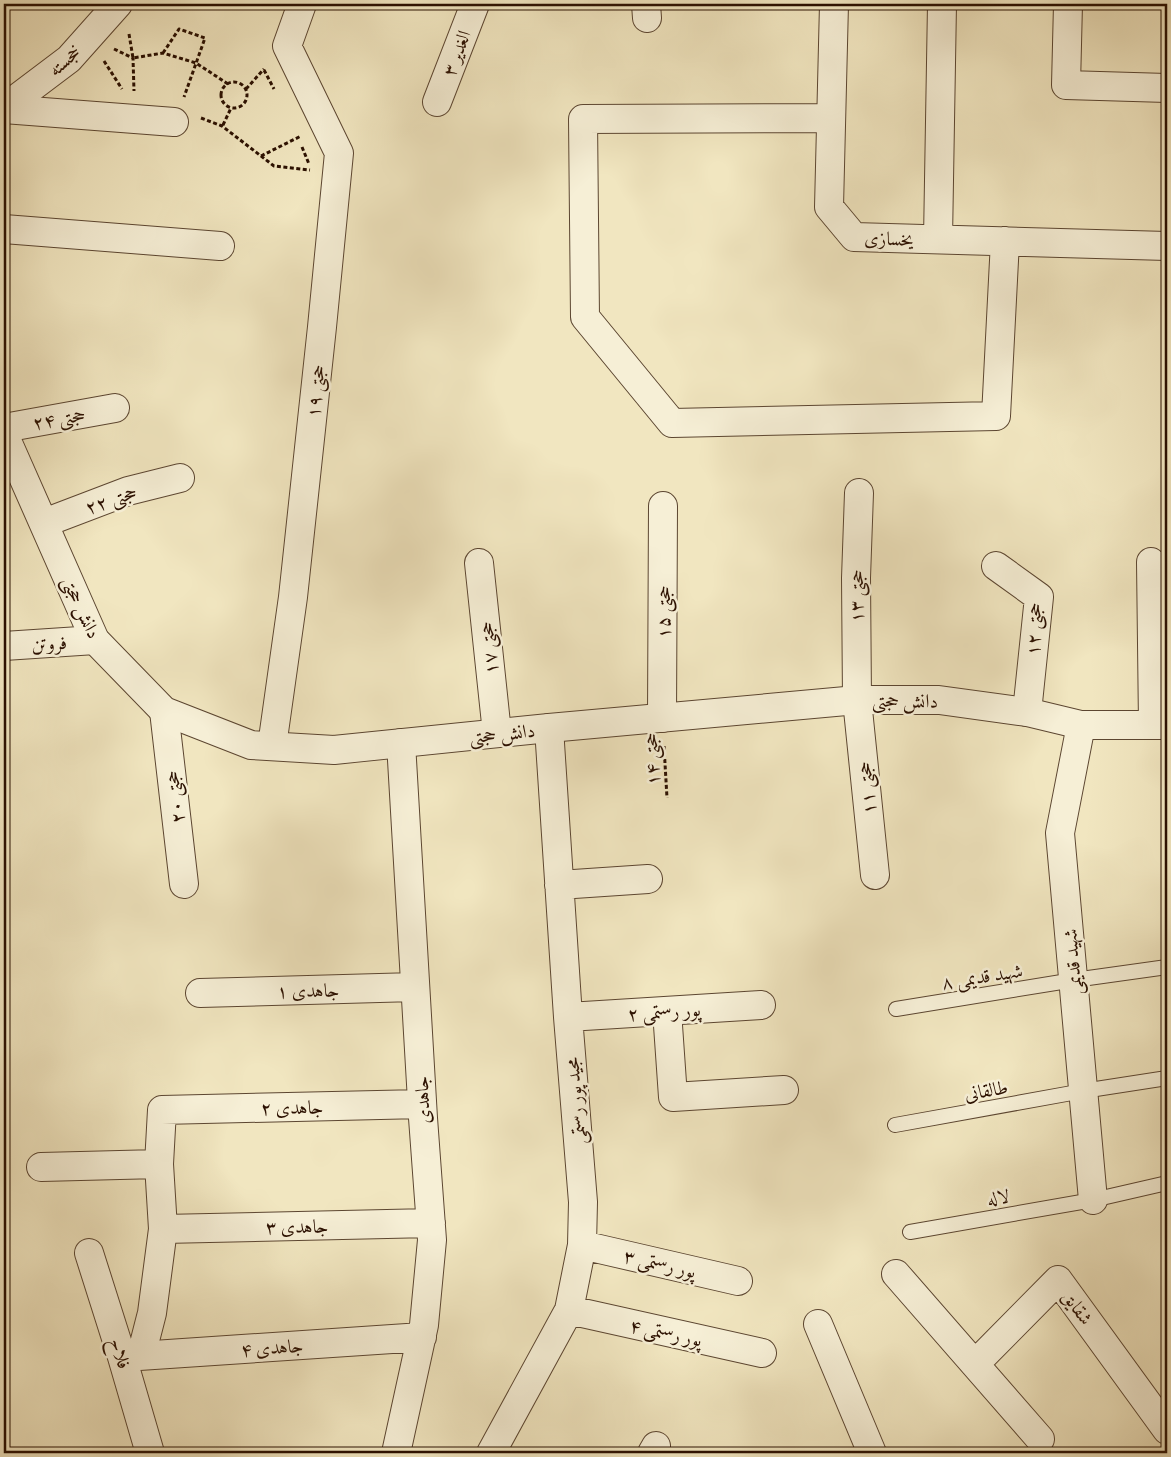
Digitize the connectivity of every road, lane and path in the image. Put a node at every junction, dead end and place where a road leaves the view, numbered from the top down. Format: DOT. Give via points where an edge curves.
graph roads {
  1 [pos="118,4"];
  2 [pos="302,4"];
  3 [pos="475,4"];
  4 [pos="834,4"];
  5 [pos="942,4"];
  6 [pos="1068,4"];
  7 [pos="129,31"];
  8 [pos="89,37"];
  9 [pos="163,53"];
  10 [pos="133,58"];
  11 [pos="196,63"];
  12 [pos="228,84"];
  13 [pos="1167,88"];
  14 [pos="123,91"];
  15 [pos="134,100"];
  16 [pos="437,102"];
  17 [pos="4,108"];
  18 [pos="231,108"];
  19 [pos="831,118"];
  20 [pos="174,122"];
  21 [pos="325,124"];
  22 [pos="222,126"];
  23 [pos="261,156"];
  24 [pos="4,229"];
  25 [pos="938,239"];
  26 [pos="1005,241"];
  27 [pos="220,246"];
  28 [pos="1167,246"];
  29 [pos="115,408"];
  30 [pos="4,428"];
  31 [pos="4,434"];
  32 [pos="180,478"];
  33 [pos="859,493"];
  34 [pos="663,506"];
  35 [pos="44,523"];
  36 [pos="1151,562"];
  37 [pos="479,563"];
  38 [pos="996,566"];
  39 [pos="94,640"];
  40 [pos="4,646"];
  41 [pos="857,700"];
  42 [pos="164,710"];
  43 [pos="1027,712"];
  44 [pos="662,718"];
  45 [pos="1081,725"];
  46 [pos="1160,725"];
  47 [pos="549,728"];
  48 [pos="497,733"];
  49 [pos="400,743"];
  50 [pos="272,746"];
  51 [pos="667,798"];
  52 [pos="874,875"];
  53 [pos="648,879"];
  54 [pos="184,884"];
  55 [pos="559,885"];
  56 [pos="1167,967"];
  57 [pos="1074,980"];
  58 [pos="415,988"];
  59 [pos="200,993"];
  60 [pos="761,1005"];
  61 [pos="896,1009"];
  62 [pos="667,1011"];
  63 [pos="568,1017"];
  64 [pos="1167,1078"];
  65 [pos="784,1090"];
  66 [pos="1084,1091"];
  67 [pos="422,1104"];
  68 [pos="895,1125"];
  69 [pos="160,1164"];
  70 [pos="41,1167"];
  71 [pos="1167,1183"];
  72 [pos="1093,1200"];
  73 [pos="431,1223"];
  74 [pos="163,1229"];
  75 [pos="910,1232"];
  76 [pos="582,1245"];
  77 [pos="89,1253"];
  78 [pos="896,1274"];
  79 [pos="738,1280"];
  80 [pos="569,1310"];
  81 [pos="818,1324"];
  82 [pos="422,1337"];
  83 [pos="762,1353"];
  84 [pos="132,1357"];
  85 [pos="975,1364"];
  86 [pos="1167,1430"];
  87 [pos="1040,1439"];
  88 [pos="150,1453"];
  89 [pos="396,1453"];
  90 [pos="490,1453"];
  91 [pos="872,1453"];
  1 -- 8 [label="street, خجسته"];
  2 -- 21 [label="street, حجتی ۱۹" via="287,46"];
  3 -- 16 [label="street, الغدیر ۳"];
  4 -- 19 [label="street, یخسازی"];
  5 -- 25 [label="street"];
  6 -- 13 [label="street" via="1066,85"];
  7 -- 10 [label="path"];
  8 -- 10 [label="path"];
  8 -- 14 [label="path"];
  8 -- 17 [label="street, خجسته" via="69,59"];
  9 -- 10 [label="path"];
  9 -- 11 [label="path"];
  9 -- 11 [label="path" via="179,29 205,38"];
  10 -- 15 [label="path"];
  11 -- 12 [label="path"];
  11 -- 20 [label="path"];
  12 -- 18 [label="path" via="221,92 223,102"];
  12 -- 18 [label="path" via="238,82 246,89 247,99 241,107"];
  17 -- 20 [label="street"];
  18 -- 22 [label="path"];
  19 -- 25 [label="street, یخسازی" via="829,207 854,237"];
  19 -- 26 [label="street" via="583,119 586,318 672,423 996,416"];
  21 -- 23 [label="path"];
  21 -- 50 [label="street, حجتی ۱۹" via="339,153 293,598"];
  24 -- 27 [label="street"];
  25 -- 26 [label="street, یخسازی"];
  26 -- 28 [label="street, یخسازی"];
  29 -- 30 [label="street, حجتی ۲۴"];
  31 -- 35 [label="street, دانش حجتی"];
  32 -- 35 [label="street, حجتی ۲۲" via="128,491"];
  33 -- 41 [label="street, حجتی ۱۳"];
  34 -- 44 [label="street, حجتی ۱۵"];
  35 -- 39 [label="street, دانش حجتی"];
  36 -- 46 [label="street"];
  37 -- 48 [label="street, حجتی ۱۷"];
  38 -- 43 [label="street, حجتی ۱۲" via="1039,597"];
  39 -- 40 [label="street, فروتن"];
  39 -- 42 [label="street, دانش حجتی"];
  41 -- 43 [label="street, دانش حجتی" via="939,700"];
  41 -- 44 [label="street, دانش حجتی"];
  41 -- 52 [label="street, حجتی ۱۱"];
  42 -- 50 [label="street, دانش حجتی" via="251,745"];
  42 -- 54 [label="street, حجتی ۲۰"];
  43 -- 45 [label="street, دانش حجتی"];
  44 -- 47 [label="street, دانش حجتی"];
  44 -- 51 [label="path, حجتی ۱۴"];
  45 -- 46 [label="street, دانش حجتی"];
  45 -- 57 [label="street, شهید قدیمی" via="1060,833"];
  47 -- 48 [label="street, دانش حجتی"];
  47 -- 55 [label="street, مجید پور رستمی"];
  48 -- 49 [label="street, دانش حجتی"];
  49 -- 50 [label="street, دانش حجتی" via="334,750"];
  49 -- 58 [label="street, جاهدی"];
  53 -- 55 [label="street"];
  55 -- 63 [label="street, مجید پور رستمی"];
  56 -- 57 [label="lane, شهید قدیمی ۸"];
  57 -- 61 [label="lane, شهید قدیمی ۸"];
  57 -- 66 [label="street, شهید قدیمی"];
  58 -- 59 [label="street, جاهدی ۱"];
  58 -- 67 [label="street, جاهدی"];
  60 -- 62 [label="street, پور رستمی ۲"];
  62 -- 63 [label="street, پور رستمی ۲"];
  62 -- 65 [label="street" via="673,1097"];
  63 -- 76 [label="street, مجید پور رستمی" via="583,1202"];
  64 -- 66 [label="lane, طالقانی"];
  66 -- 68 [label="lane, طالقانی"];
  66 -- 72 [label="street, شهید قدیمی"];
  67 -- 69 [label="street, جاهدی ۲" via="162,1110"];
  67 -- 73 [label="street, جاهدی"];
  69 -- 70 [label="street"];
  69 -- 74 [label="street"];
  71 -- 72 [label="lane, لاله"];
  72 -- 75 [label="lane, لاله"];
  73 -- 74 [label="street, جاهدی ۳"];
  73 -- 82 [label="street, جاهدی"];
  74 -- 84 [label="street" via="152,1313"];
  76 -- 79 [label="street, پور رستمی ۳"];
  76 -- 80 [label="street, مجید پور رستمی"];
  77 -- 84 [label="street, فلاح"];
  78 -- 85 [label="street"];
  80 -- 83 [label="street, پور رستمی ۴"];
  80 -- 90 [label="street, مجید پور رستمی"];
  81 -- 91 [label="street"];
  82 -- 84 [label="street, جاهدی ۴"];
  82 -- 89 [label="street, جاهدی"];
  84 -- 88 [label="street, فلاح"];
  85 -- 86 [label="street, شقایق" via="1058,1280"];
  85 -- 87 [label="street"];
}
